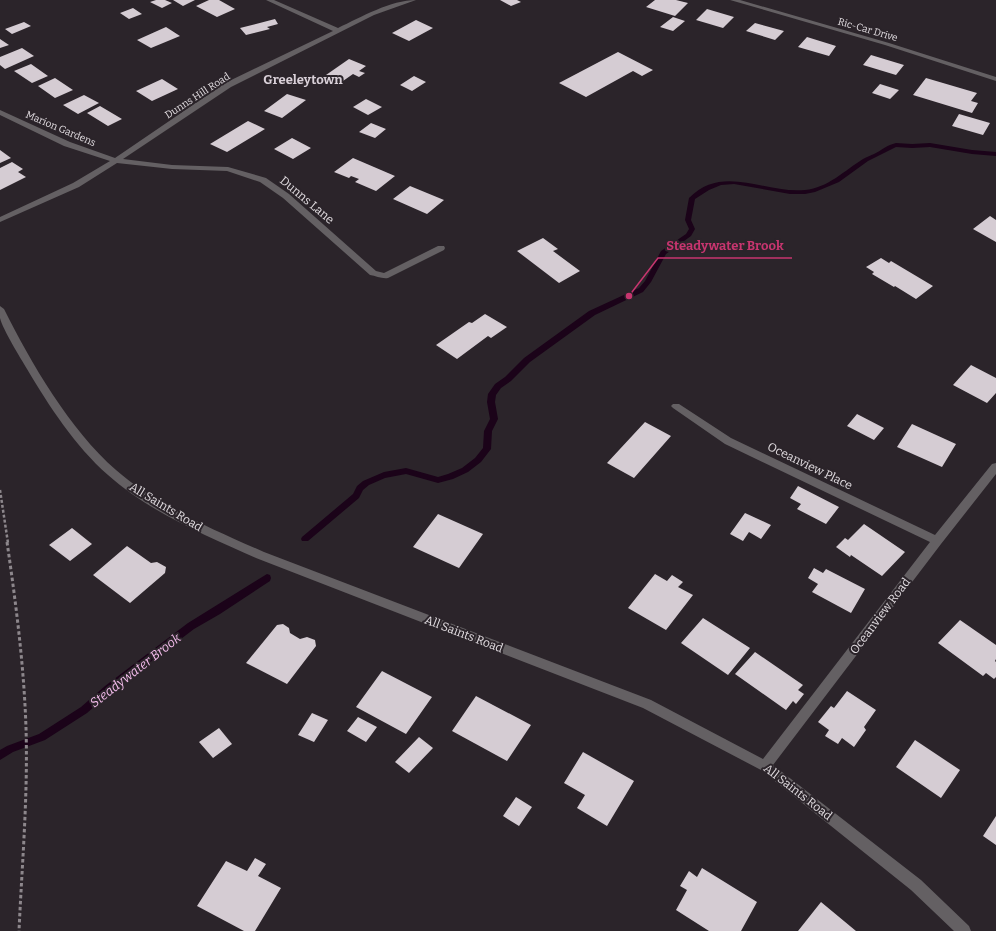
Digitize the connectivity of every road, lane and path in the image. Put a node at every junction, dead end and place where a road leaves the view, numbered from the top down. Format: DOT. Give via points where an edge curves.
graph roads {
  1 [pos="269,0"];
  2 [pos="413,0"];
  3 [pos="733,0"];
  4 [pos="337,30"];
  5 [pos="996,79"];
  6 [pos="0,112"];
  7 [pos="116,161"];
  8 [pos="0,220"];
  9 [pos="440,248"];
  10 [pos="0,309"];
  11 [pos="676,406"];
  12 [pos="996,467"];
  13 [pos="0,490"];
  14 [pos="937,541"];
  15 [pos="765,766"];
  16 [pos="19,931"];
  17 [pos="964,931"];
  1 -- 4 [label="street"];
  2 -- 4 [label="street, Dunns Hill Road" via="372,14"];
  3 -- 5 [label="street, Ric-Car Drive" via="887,44"];
  4 -- 7 [label="street, Dunns Hill Road" via="228,86"];
  6 -- 7 [label="street, Marion Gardens" via="67,144"];
  7 -- 8 [label="street, Dunns Hill Road" via="76,185"];
  7 -- 9 [label="street, Dunns Lane" via="172,167 228,168 263,180 286,196 373,273 385,276"];
  10 -- 15 [label="street, All Saints Road" via="26,362 63,418 115,476 156,504 260,555 647,704"];
  11 -- 14 [label="street, Oceanview Place" via="728,441"];
  12 -- 14 [label="street, Oceanview Road"];
  13 -- 16 [label="path" via="19,621 26,728"];
  14 -- 15 [label="street, Oceanview Road"];
  15 -- 17 [label="street, All Saints Road" via="916,886"];
}
